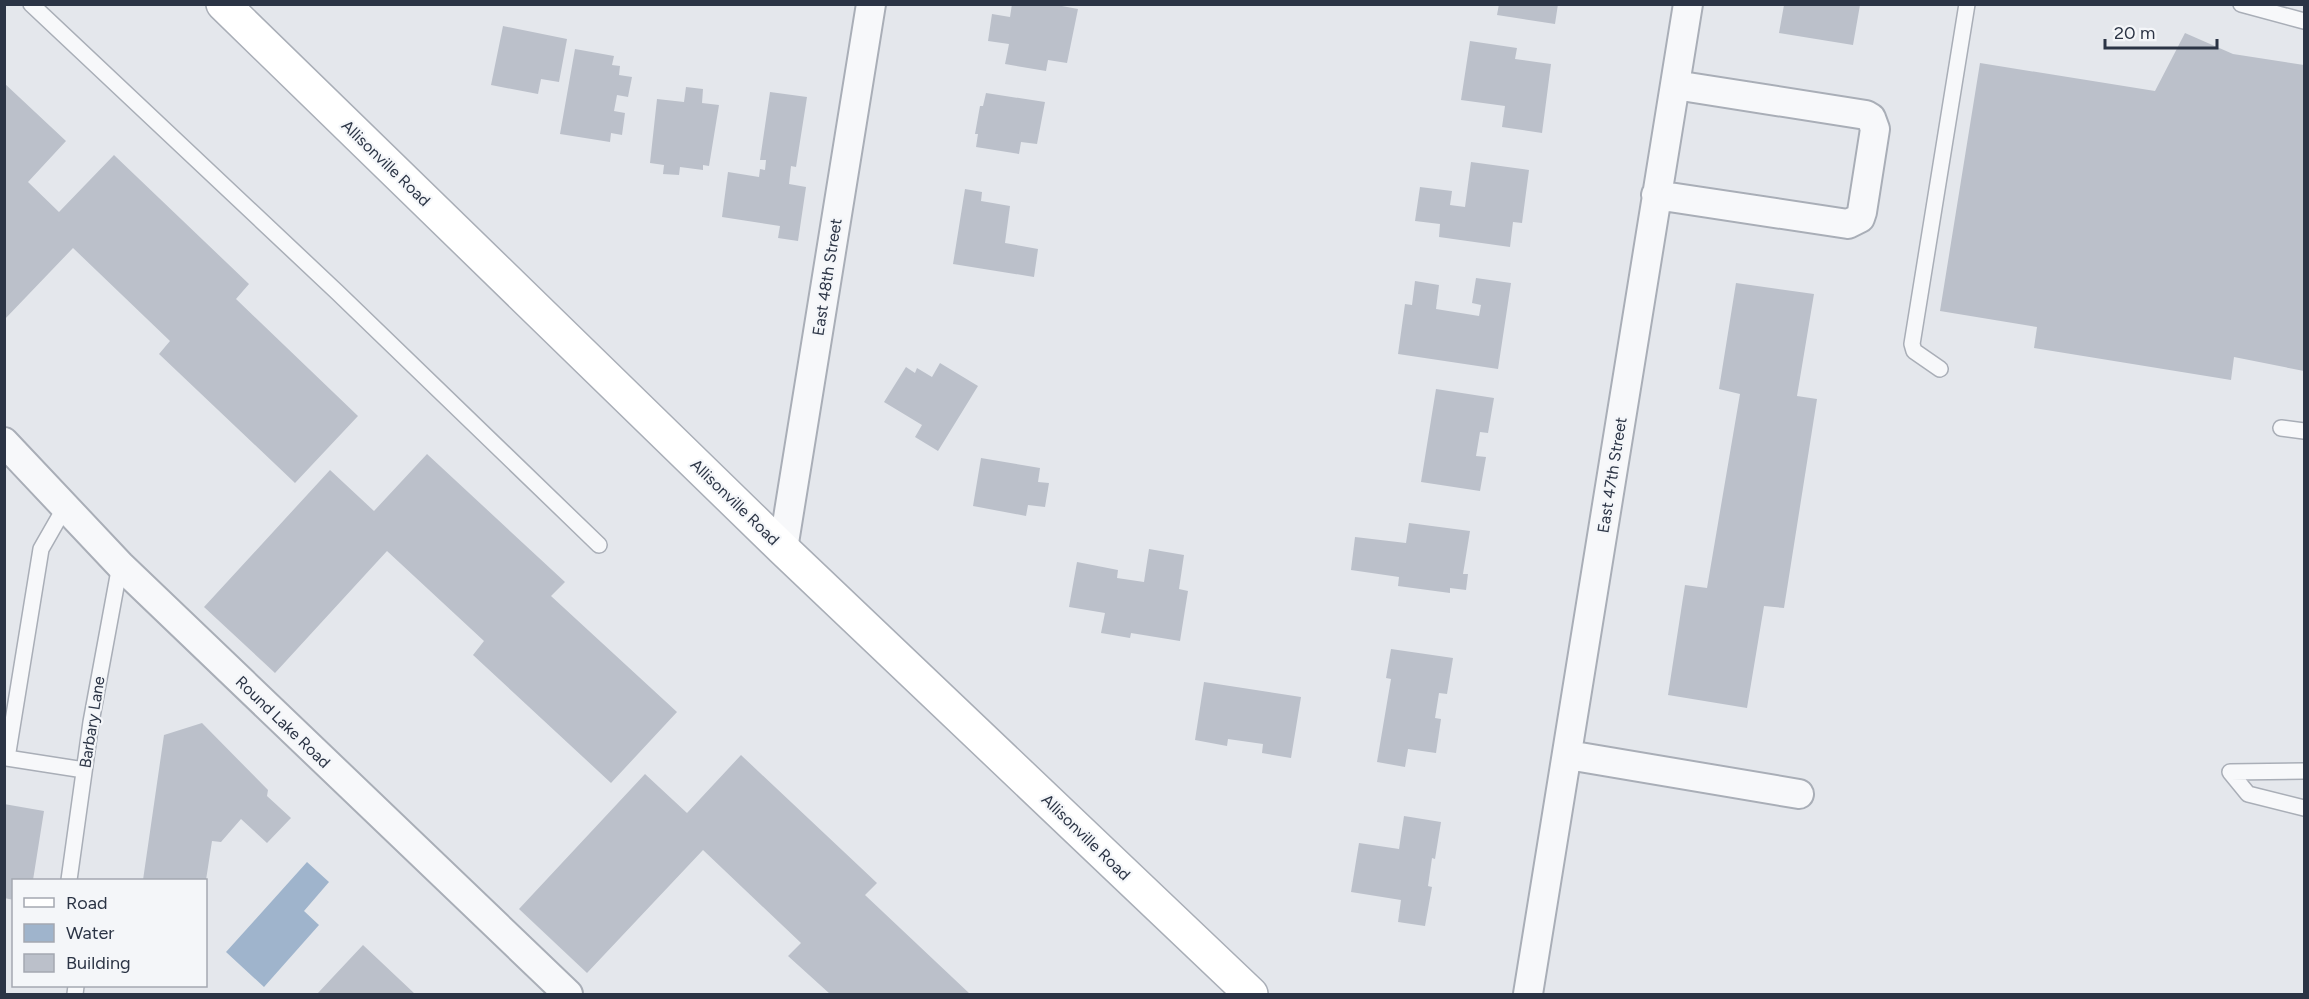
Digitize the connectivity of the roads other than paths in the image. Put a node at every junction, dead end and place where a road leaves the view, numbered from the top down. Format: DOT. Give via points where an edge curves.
graph roads {
  1 [pos="32,4"];
  2 [pos="223,4"];
  3 [pos="872,4"];
  4 [pos="1688,4"];
  5 [pos="1967,4"];
  6 [pos="2241,4"];
  7 [pos="2304,21"];
  8 [pos="1675,85"];
  9 [pos="1656,195"];
  10 [pos="1940,369"];
  11 [pos="2281,428"];
  12 [pos="2304,431"];
  13 [pos="4,442"];
  14 [pos="66,507"];
  15 [pos="599,545"];
  16 [pos="783,549"];
  17 [pos="120,565"];
  18 [pos="1568,755"];
  19 [pos="84,770"];
  20 [pos="2304,771"];
  21 [pos="1799,794"];
  22 [pos="2304,808"];
  23 [pos="69,879"];
  24 [pos="568,994"];
  25 [pos="1251,994"];
  26 [pos="1528,994"];
  1 -- 15 [label="lane"];
  2 -- 16 [label="main road, Allisonville Road"];
  3 -- 16 [label="street, East 48th Street"];
  4 -- 8 [label="street, East 47th Street"];
  5 -- 10 [label="lane" via="1912,344 1914,351"];
  6 -- 7 [label="lane"];
  8 -- 9 [label="street, East 47th Street"];
  8 -- 9 [label="street" via="1871,118 1875,129 1862,212 1860,218 1848,224"];
  9 -- 18 [label="street, East 47th Street"];
  11 -- 12 [label="lane"];
  13 -- 14 [label="street, Round Lake Road"];
  14 -- 17 [label="street, Round Lake Road"];
  14 -- 19 [label="lane" via="41,549 7,758"];
  16 -- 25 [label="main road, Allisonville Road"];
  17 -- 19 [label="lane, Barbary Lane"];
  17 -- 24 [label="street, Round Lake Road"];
  18 -- 21 [label="street"];
  18 -- 26 [label="street, East 47th Street"];
  19 -- 23 [label="lane, Barbary Lane"];
  20 -- 22 [label="lane" via="2230,772 2248,794"];
}
